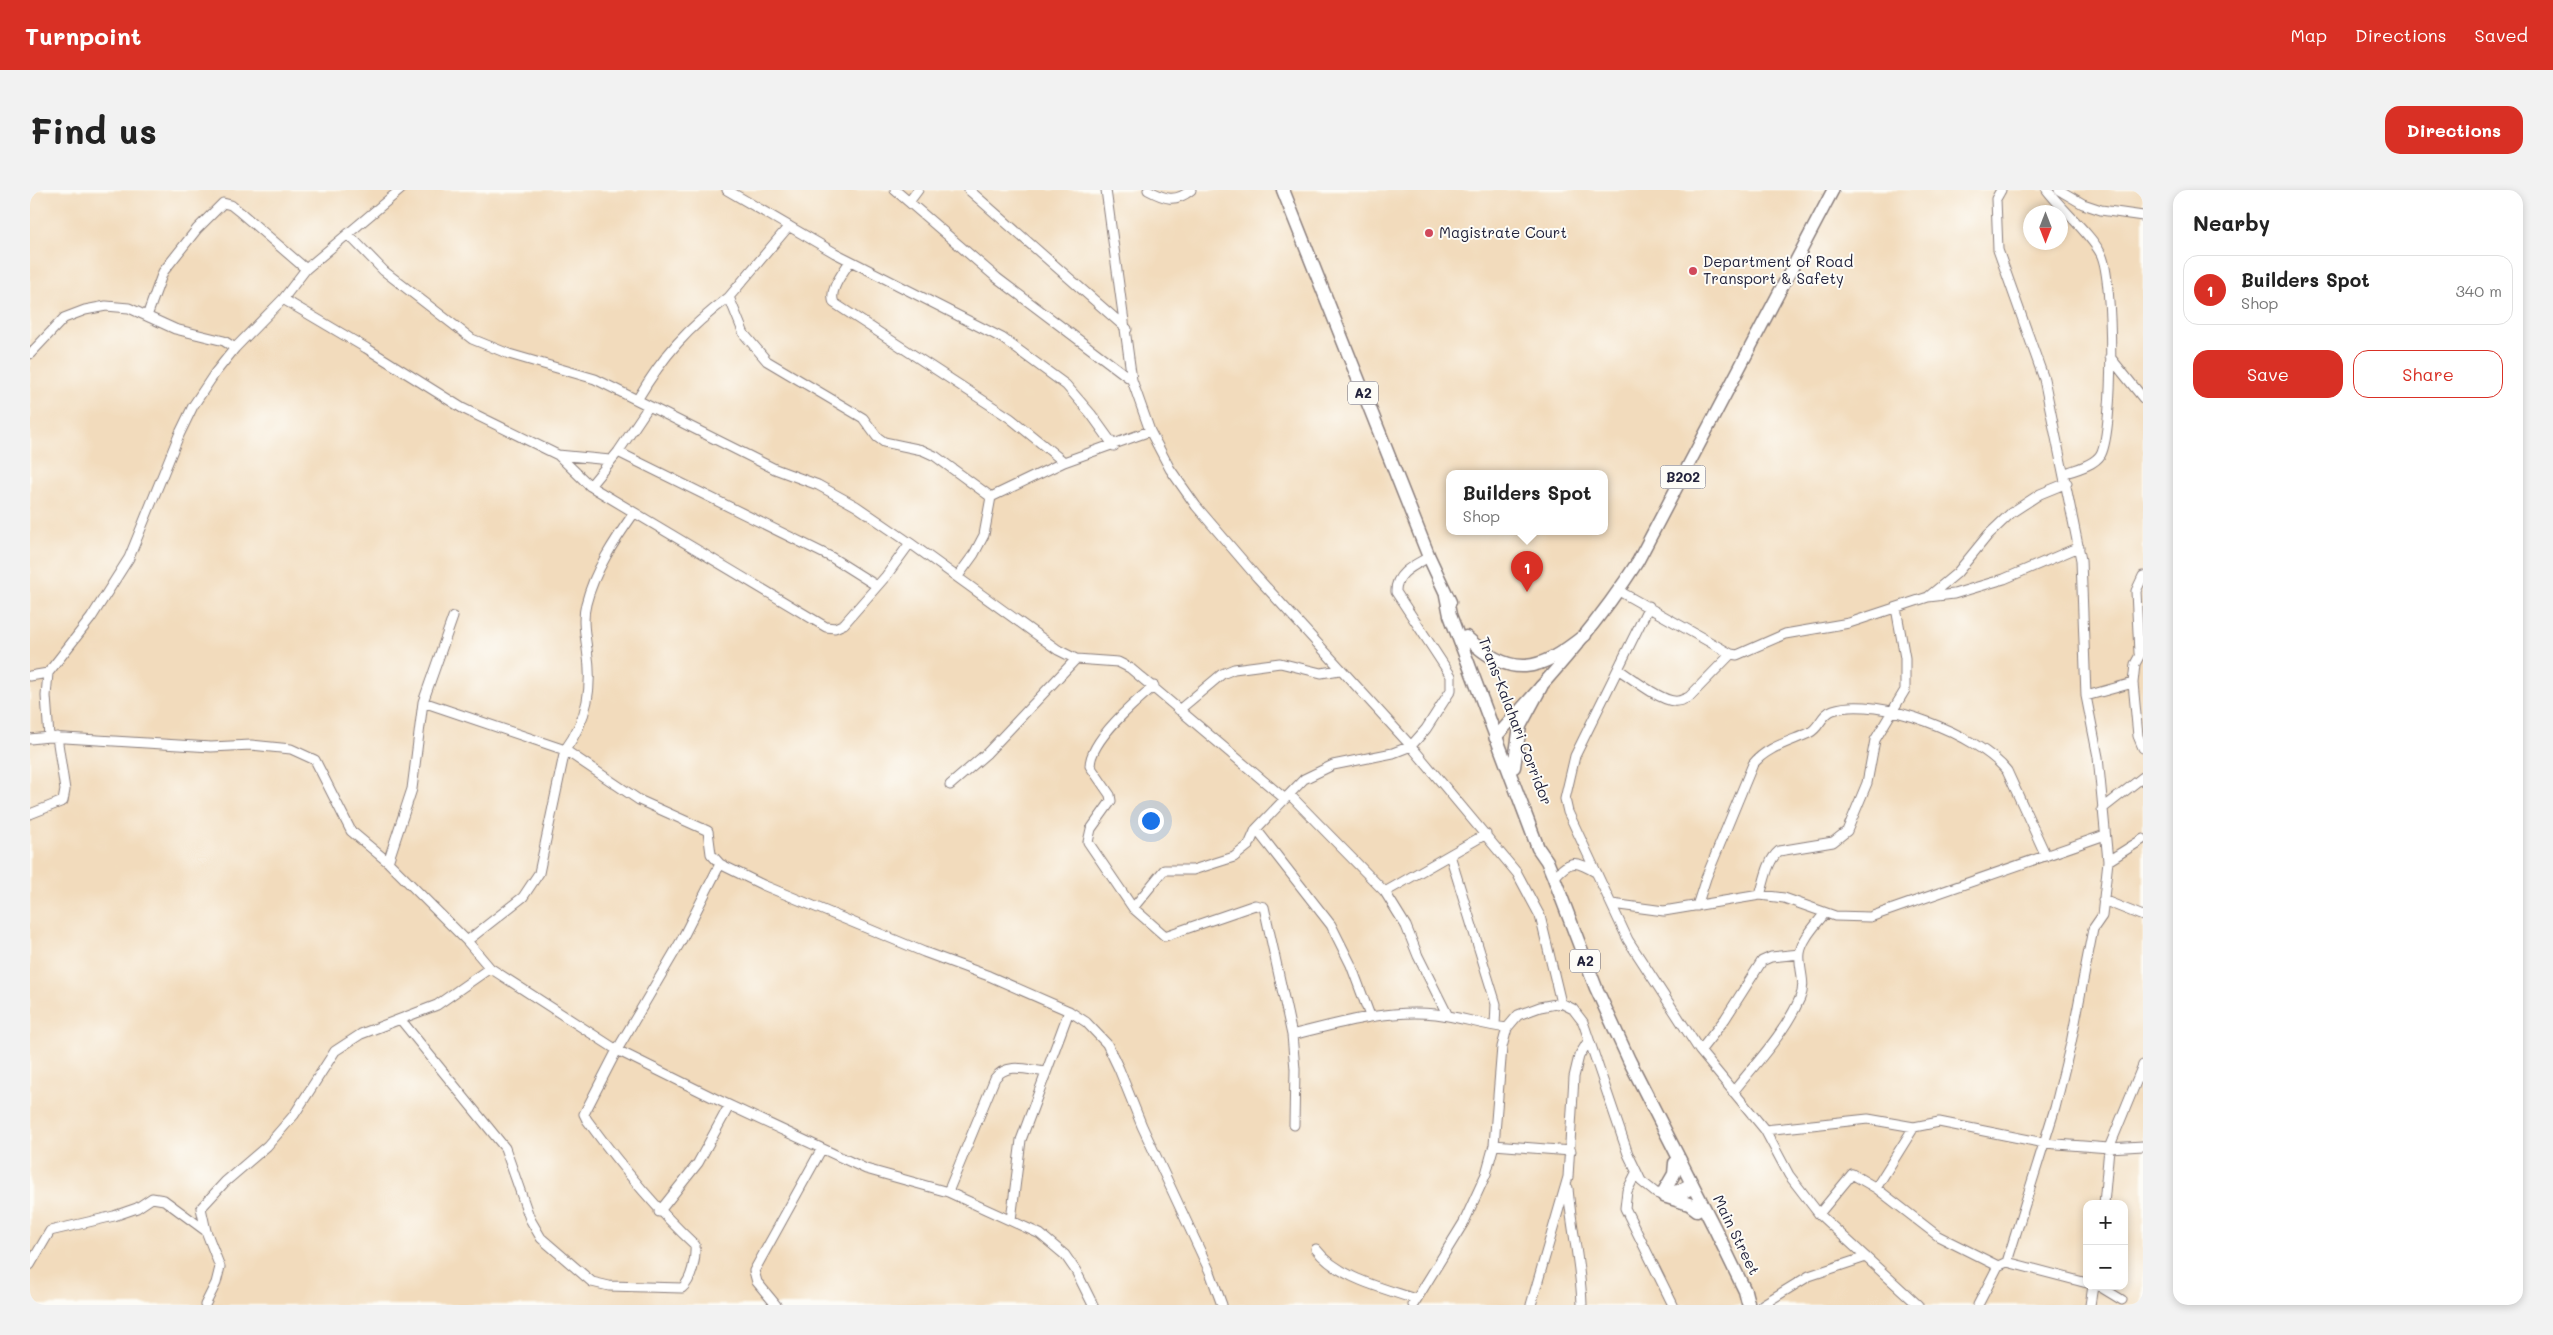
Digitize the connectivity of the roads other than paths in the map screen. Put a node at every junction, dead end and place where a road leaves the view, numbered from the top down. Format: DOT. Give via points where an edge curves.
graph roads {
  1 [pos="400,190"];
  2 [pos="727,190"];
  3 [pos="895,190"];
  4 [pos="918,190"];
  5 [pos="969,190"];
  6 [pos="1106,190"];
  7 [pos="1148,190"];
  8 [pos="1191,190"];
  9 [pos="1283,190"];
  10 [pos="1833,190"];
  11 [pos="2001,190"];
  12 [pos="2047,190"];
  13 [pos="2059,190"];
  14 [pos="909,202"];
  15 [pos="2143,216"];
  16 [pos="789,226"];
  17 [pos="348,234"];
  18 [pos="850,261"];
  19 [pos="306,269"];
  20 [pos="729,297"];
  21 [pos="283,299"];
  22 [pos="147,316"];
  23 [pos="1126,330"];
  24 [pos="235,348"];
  25 [pos="30,354"];
  26 [pos="2110,357"];
  27 [pos="1132,380"];
  28 [pos="2143,398"];
  29 [pos="637,400"];
  30 [pos="649,406"];
  31 [pos="1150,431"];
  32 [pos="1114,446"];
  33 [pos="618,452"];
  34 [pos="558,455"];
  35 [pos="610,460"];
  36 [pos="1064,462"];
  37 [pos="2064,473"];
  38 [pos="2067,483"];
  39 [pos="590,486"];
  40 [pos="991,497"];
  41 [pos="634,513"];
  42 [pos="910,543"];
  43 [pos="2079,547"];
  44 [pos="1429,557"];
  45 [pos="958,576"];
  46 [pos="2143,576"];
  47 [pos="878,586"];
  48 [pos="1620,591"];
  49 [pos="1446,595"];
  50 [pos="1928,597"];
  51 [pos="1648,606"];
  52 [pos="1896,608"];
  53 [pos="453,618"];
  54 [pos="1585,636"];
  55 [pos="1466,638"];
  56 [pos="2141,651"];
  57 [pos="1731,654"];
  58 [pos="1076,659"];
  59 [pos="1340,670"];
  60 [pos="1619,670"];
  61 [pos="48,673"];
  62 [pos="30,676"];
  63 [pos="2133,683"];
  64 [pos="1154,686"];
  65 [pos="1541,687"];
  66 [pos="2086,696"];
  67 [pos="423,702"];
  68 [pos="1179,710"];
  69 [pos="1893,713"];
  70 [pos="1498,735"];
  71 [pos="53,737"];
  72 [pos="30,740"];
  73 [pos="1411,746"];
  74 [pos="2143,748"];
  75 [pos="565,750"];
  76 [pos="1514,767"];
  77 [pos="2143,777"];
  78 [pos="950,786"];
  79 [pos="1287,797"];
  80 [pos="2102,809"];
  81 [pos="30,814"];
  82 [pos="1256,829"];
  83 [pos="1486,834"];
  84 [pos="2104,835"];
  85 [pos="2143,839"];
  86 [pos="1450,855"];
  87 [pos="2046,856"];
  88 [pos="1546,861"];
  89 [pos="2108,861"];
  90 [pos="388,862"];
  91 [pos="720,864"];
  92 [pos="1597,873"];
  93 [pos="1554,878"];
  94 [pos="1385,892"];
  95 [pos="1760,895"];
  96 [pos="2103,900"];
  97 [pos="1612,904"];
  98 [pos="1697,906"];
  99 [pos="1133,908"];
  100 [pos="1824,914"];
  101 [pos="2143,916"];
  102 [pos="467,941"];
  103 [pos="1800,954"];
  104 [pos="490,968"];
  105 [pos="1561,1003"];
  106 [pos="1069,1011"];
  107 [pos="1370,1016"];
  108 [pos="1448,1016"];
  109 [pos="401,1020"];
  110 [pos="1496,1026"];
  111 [pos="1507,1028"];
  112 [pos="1292,1035"];
  113 [pos="1589,1040"];
  114 [pos="617,1050"];
  115 [pos="1700,1051"];
  116 [pos="1629,1060"];
  117 [pos="2143,1065"];
  118 [pos="1046,1072"];
  119 [pos="1733,1092"];
  120 [pos="729,1106"];
  121 [pos="1294,1125"];
  122 [pos="1914,1127"];
  123 [pos="1765,1130"];
  124 [pos="2044,1143"];
  125 [pos="1494,1145"];
  126 [pos="2143,1146"];
  127 [pos="2109,1148"];
  128 [pos="821,1150"];
  129 [pos="1571,1151"];
  130 [pos="1675,1163"];
  131 [pos="1636,1173"];
  132 [pos="1568,1177"];
  133 [pos="1690,1186"];
  134 [pos="1876,1188"];
  135 [pos="948,1192"];
  136 [pos="1661,1194"];
  137 [pos="2104,1200"];
  138 [pos="1697,1210"];
  139 [pos="659,1212"];
  140 [pos="1819,1214"];
  141 [pos="1011,1220"];
  142 [pos="206,1232"];
  143 [pos="1316,1250"];
  144 [pos="1866,1257"];
  145 [pos="2007,1262"];
  146 [pos="30,1265"];
  147 [pos="1998,1266"];
  148 [pos="2083,1282"];
  149 [pos="2092,1290"];
  150 [pos="2104,1290"];
  151 [pos="2113,1290"];
  152 [pos="1414,1302"];
  153 [pos="2122,1303"];
  154 [pos="1748,1304"];
  155 [pos="205,1305"];
  156 [pos="776,1305"];
  157 [pos="1093,1305"];
  158 [pos="1222,1305"];
  159 [pos="1530,1305"];
  160 [pos="1582,1305"];
  161 [pos="1672,1305"];
  162 [pos="1762,1305"];
  163 [pos="1918,1305"];
  164 [pos="1978,1305"];
  165 [pos="2090,1305"];
  1 -- 17 [label="street"];
  2 -- 16 [label="street"];
  3 -- 14 [label="street"];
  4 -- 14 [label="street"];
  5 -- 23 [label="street"];
  6 -- 23 [label="street"];
  7 -- 8 [label="street" via="1164,199 1174,200"];
  9 -- 44 [label="highway, Trans-Kalahari Corridor / A2"];
  10 -- 48 [label="main road, B202"];
  11 -- 37 [label="street" via="1996,199 1998,250 2044,379"];
  12 -- 26 [label="street" via="2102,255 2112,336"];
  13 -- 15 [label="street" via="2083,204"];
  14 -- 27 [label="street" via="997,278"];
  16 -- 18 [label="street"];
  16 -- 20 [label="street"];
  17 -- 19 [label="street"];
  17 -- 29 [label="street" via="384,271 472,339 509,354 595,379"];
  18 -- 32 [label="street" via="1002,338 1066,385"];
  18 -- 36 [label="street" via="834,290 834,304 1010,418"];
  19 -- 21 [label="street"];
  19 -- 22 [label="street" via="231,205 223,203 197,229 163,272"];
  20 -- 29 [label="street" via="683,335"];
  20 -- 40 [label="street" via="744,334 767,361 855,412 884,442 935,456"];
  21 -- 24 [label="street"];
  21 -- 34 [label="street" via="462,408"];
  22 -- 24 [label="street" via="175,329 224,341"];
  22 -- 25 [label="street" via="120,306 74,313 55,324"];
  23 -- 27 [label="street"];
  24 -- 61 [label="street" via="193,406 129,558 91,618"];
  26 -- 28 [label="street"];
  26 -- 37 [label="street" via="2101,454 2093,461"];
  27 -- 31 [label="street"];
  29 -- 30 [label="street"];
  30 -- 33 [label="street"];
  30 -- 42 [label="street" via="774,469 818,485 856,506"];
  31 -- 32 [label="street"];
  31 -- 59 [label="street" via="1170,470 1196,506"];
  32 -- 36 [label="street"];
  33 -- 35 [label="street"];
  33 -- 47 [label="street" via="831,557"];
  34 -- 35 [label="street"];
  34 -- 39 [label="street"];
  35 -- 39 [label="street"];
  36 -- 40 [label="street"];
  37 -- 38 [label="street"];
  38 -- 43 [label="street"];
  38 -- 50 [label="street" via="2040,494 2011,513 1957,573"];
  39 -- 41 [label="street"];
  40 -- 45 [label="street" via="984,535"];
  41 -- 47 [label="street" via="830,628 844,624"];
  41 -- 75 [label="street" via="603,562 586,604 588,703 576,736"];
  42 -- 45 [label="street"];
  42 -- 47 [label="street"];
  43 -- 50 [label="street" via="2004,579 1954,594"];
  43 -- 66 [label="street"];
  44 -- 49 [label="highway, Trans-Kalahari Corridor / A2"];
  44 -- 73 [label="street" via="1399,578 1396,592 1451,676 1453,684 1426,729"];
  45 -- 58 [label="street" via="1032,633"];
  46 -- 56 [label="street" via="2136,591"];
  48 -- 51 [label="street"];
  48 -- 54 [label="main road, B202"];
  49 -- 55 [label="highway, Trans-Kalahari Corridor / A2"];
  49 -- 70 [label="highway, Trans-Kalahari Corridor / A2" via="1450,615"];
  50 -- 52 [label="street"];
  51 -- 57 [label="street"];
  51 -- 60 [label="street"];
  52 -- 57 [label="street" via="1849,623 1785,634 1748,652"];
  52 -- 69 [label="street" via="1907,673 1905,690"];
  53 -- 67 [label="street"];
  54 -- 55 [label="highway" via="1554,659 1521,666 1488,656"];
  54 -- 65 [label="main road, B202"];
  55 -- 70 [label="highway, Trans-Kalahari Corridor / A2"];
  56 -- 63 [label="street" via="2135,664"];
  57 -- 60 [label="street" via="1689,697 1682,700 1664,698"];
  58 -- 64 [label="street" via="1118,662 1141,674"];
  58 -- 78 [label="street" via="987,753"];
  59 -- 68 [label="street" via="1322,673 1280,662 1234,669 1222,674"];
  59 -- 73 [label="street"];
  60 -- 92 [label="street" via="1575,756 1564,799"];
  61 -- 62 [label="street"];
  61 -- 71 [label="street" via="46,696"];
  63 -- 66 [label="street"];
  63 -- 74 [label="street" via="2138,736"];
  64 -- 68 [label="street"];
  64 -- 99 [label="street" via="1124,713 1094,751 1090,761 1111,802 1091,829 1088,842"];
  65 -- 70 [label="main road, B202"];
  65 -- 76 [label="highway" via="1519,731"];
  66 -- 80 [label="street" via="2094,725"];
  67 -- 75 [label="street"];
  67 -- 90 [label="street" via="412,789"];
  68 -- 79 [label="street"];
  69 -- 87 [label="street" via="1958,734 2000,762"];
  69 -- 95 [label="street" via="1875,740 1867,783 1847,831 1833,842 1779,851 1773,856"];
  69 -- 98 [label="street" via="1864,707 1832,711 1824,715 1812,732 1759,756 1752,764 1733,807"];
  70 -- 76 [label="highway, Trans-Kalahari Corridor / A2"];
  70 -- 88 [label="highway, Trans-Kalahari Corridor / A2" via="1538,848"];
  71 -- 72 [label="street"];
  71 -- 81 [label="street" via="65,790 64,802"];
  71 -- 90 [label="street" via="211,748 251,745 292,749 315,760 351,831"];
  73 -- 79 [label="street" via="1393,753 1333,765 1304,779"];
  73 -- 83 [label="street"];
  75 -- 91 [label="street" via="639,800 708,831 711,854"];
  75 -- 102 [label="street" via="539,873 523,897"];
  76 -- 88 [label="highway, Trans-Kalahari Corridor / A2" via="1545,845"];
  77 -- 80 [label="street"];
  79 -- 82 [label="street"];
  79 -- 94 [label="street"];
  80 -- 84 [label="street"];
  82 -- 99 [label="street" via="1249,845 1234,857 1193,870 1164,870"];
  82 -- 107 [label="street" via="1331,925 1351,965"];
  83 -- 86 [label="street"];
  83 -- 105 [label="street" via="1517,873 1540,916"];
  84 -- 87 [label="street"];
  84 -- 89 [label="street"];
  85 -- 89 [label="street"];
  86 -- 94 [label="street"];
  86 -- 110 [label="street" via="1496,1004"];
  87 -- 100 [label="street" via="1880,915 1846,918"];
  88 -- 93 [label="highway, Trans-Kalahari Corridor / A2"];
  89 -- 96 [label="street"];
  90 -- 102 [label="street"];
  91 -- 106 [label="street" via="749,880"];
  91 -- 114 [label="street" via="643,1009"];
  92 -- 93 [label="street" via="1571,863"];
  92 -- 97 [label="street"];
  93 -- 116 [label="highway, Trans-Kalahari Corridor / A2" via="1596,988"];
  94 -- 108 [label="street" via="1406,926"];
  95 -- 98 [label="street"];
  95 -- 100 [label="street" via="1784,898"];
  96 -- 101 [label="street"];
  96 -- 124 [label="street" via="2102,916 2092,929 2071,1044"];
  97 -- 98 [label="street" via="1664,911"];
  97 -- 115 [label="street" via="1628,940"];
  99 -- 112 [label="street" via="1166,936 1255,905 1264,907"];
  100 -- 103 [label="street"];
  102 -- 104 [label="street"];
  103 -- 115 [label="street" via="1771,956 1762,961 1726,1019"];
  103 -- 119 [label="street" via="1804,986 1800,999 1776,1039"];
  104 -- 109 [label="street" via="452,997"];
  104 -- 114 [label="street"];
  105 -- 111 [label="street" via="1518,1015"];
  105 -- 113 [label="street" via="1573,1009 1583,1022"];
  106 -- 118 [label="street"];
  106 -- 158 [label="street" via="1086,1022 1107,1044"];
  107 -- 108 [label="street" via="1411,1013"];
  107 -- 112 [label="street"];
  108 -- 110 [label="street"];
  109 -- 139 [label="street" via="505,1148 530,1219 541,1238 592,1282 609,1286 677,1289 686,1284 695,1257 695,1245"];
  109 -- 142 [label="street" via="361,1034 335,1051 294,1115 267,1146 225,1182 202,1208"];
  110 -- 111 [label="street"];
  111 -- 125 [label="street" via="1502,1047"];
  112 -- 121 [label="street"];
  113 -- 129 [label="street" via="1579,1056 1574,1077"];
  113 -- 131 [label="street"];
  114 -- 120 [label="street"];
  114 -- 139 [label="street" via="584,1116"];
  115 -- 119 [label="street"];
  116 -- 130 [label="highway, Trans-Kalahari Corridor / A2" via="1639,1091"];
  116 -- 133 [label="highway, Trans-Kalahari Corridor / A2"];
  117 -- 127 [label="street"];
  118 -- 135 [label="street" via="1009,1068 1000,1071"];
  118 -- 141 [label="street" via="1021,1140"];
  119 -- 123 [label="street"];
  120 -- 128 [label="street"];
  120 -- 139 [label="street" via="698,1162"];
  122 -- 123 [label="street" via="1868,1119"];
  122 -- 124 [label="street" via="1939,1122"];
  122 -- 134 [label="street"];
  123 -- 140 [label="street" via="1789,1175"];
  124 -- 127 [label="street"];
  124 -- 145 [label="street"];
  125 -- 129 [label="street"];
  125 -- 152 [label="street" via="1486,1174 1464,1222"];
  126 -- 127 [label="street"];
  127 -- 137 [label="street"];
  128 -- 135 [label="street" via="866,1169"];
  128 -- 156 [label="street" via="754,1271 757,1282"];
  129 -- 132 [label="street"];
  130 -- 133 [label="highway, Trans-Kalahari Corridor / A2"];
  130 -- 136 [label="highway" via="1674,1174"];
  131 -- 136 [label="street" via="1641,1181"];
  131 -- 161 [label="street" via="1626,1191 1625,1208"];
  132 -- 159 [label="street"];
  132 -- 160 [label="street"];
  133 -- 136 [label="street"];
  133 -- 138 [label="highway, Main Street / A2"];
  133 -- 154 [label="highway, Main Street / A2" via="1745,1291"];
  134 -- 140 [label="street" via="1852,1174"];
  134 -- 147 [label="street" via="1938,1236"];
  135 -- 141 [label="street"];
  136 -- 138 [label="highway"];
  138 -- 154 [label="highway, Main Street / A2"];
  140 -- 144 [label="street"];
  141 -- 157 [label="street" via="1040,1234 1065,1255"];
  142 -- 146 [label="street" via="164,1200 152,1198 137,1208 114,1216 50,1231"];
  142 -- 155 [label="street" via="220,1267"];
  143 -- 152 [label="street" via="1330,1263 1354,1276"];
  144 -- 162 [label="street" via="1809,1276"];
  144 -- 163 [label="street"];
  145 -- 147 [label="street"];
  145 -- 148 [label="street"];
  147 -- 164 [label="street"];
  149 -- 165 [label="street"];
  150 -- 153 [label="street"];
  151 -- 153 [label="street"];
}
